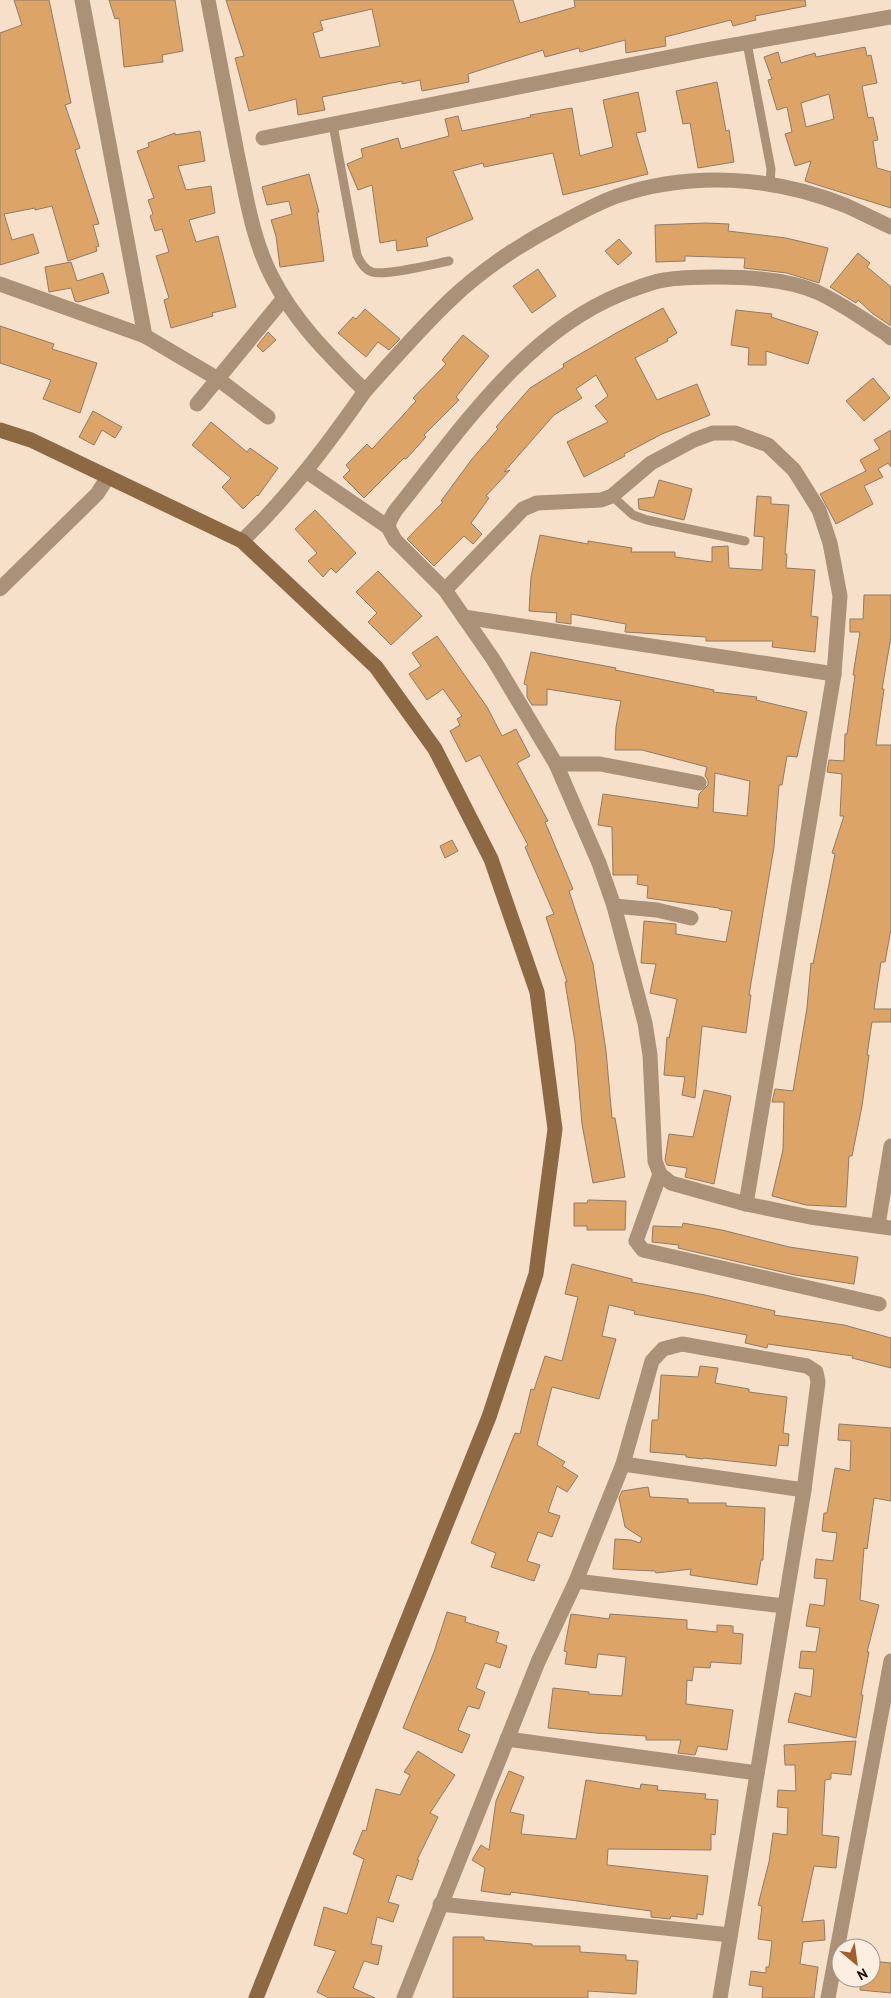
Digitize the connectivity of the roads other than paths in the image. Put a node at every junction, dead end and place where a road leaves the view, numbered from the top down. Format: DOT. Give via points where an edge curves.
graph roads {
  1 [pos="82,0"];
  2 [pos="208,0"];
  3 [pos="891,17"];
  4 [pos="747,43"];
  5 [pos="333,125"];
  6 [pos="263,138"];
  7 [pos="770,184"];
  8 [pos="891,228"];
  9 [pos="449,261"];
  10 [pos="0,284"];
  11 [pos="284,298"];
  12 [pos="145,336"];
  13 [pos="891,338"];
  14 [pos="218,379"];
  15 [pos="365,391"];
  16 [pos="197,404"];
  17 [pos="268,417"];
  18 [pos="0,430"];
  19 [pos="306,471"];
  20 [pos="108,477"];
  21 [pos="612,496"];
  22 [pos="388,528"];
  23 [pos="242,541"];
  24 [pos="745,541"];
  25 [pos="0,589"];
  26 [pos="445,590"];
  27 [pos="464,617"];
  28 [pos="834,674"];
  29 [pos="556,764"];
  30 [pos="699,783"];
  31 [pos="614,906"];
  32 [pos="691,918"];
  33 [pos="891,1146"];
  34 [pos="660,1174"];
  35 [pos="746,1204"];
  36 [pos="885,1226"];
  37 [pos="879,1304"];
  38 [pos="623,1464"];
  39 [pos="804,1490"];
  40 [pos="576,1581"];
  41 [pos="784,1606"];
  42 [pos="891,1661"];
  43 [pos="507,1739"];
  44 [pos="757,1772"];
  45 [pos="440,1904"];
  46 [pos="730,1936"];
  47 [pos="256,1998"];
  48 [pos="404,1998"];
  49 [pos="720,1998"];
  50 [pos="828,1998"];
  1 -- 12 [label="street"];
  2 -- 11 [label="street" via="247,203 261,253"];
  3 -- 4 [label="street"];
  4 -- 5 [label="street"];
  4 -- 7 [label="lane" via="771,169"];
  5 -- 6 [label="street"];
  5 -- 9 [label="lane" via="357,255 362,264 372,272 385,272"];
  7 -- 8 [label="street" via="846,206"];
  7 -- 15 [label="street" via="718,179 652,186 578,214 528,240 462,290"];
  10 -- 12 [label="street"];
  11 -- 14 [label="street"];
  11 -- 15 [label="street" via="323,349"];
  12 -- 14 [label="street"];
  13 -- 22 [label="street" via="816,292 788,284 738,277 696,277 663,280 634,289 600,302 571,320 541,342 508,374 395,511"];
  14 -- 16 [label="street"];
  14 -- 17 [label="street"];
  15 -- 19 [label="street"];
  18 -- 20 [label="street" via="31,440"];
  19 -- 22 [label="street"];
  19 -- 23 [label="street"];
  20 -- 23 [label="street"];
  20 -- 25 [label="street" via="96,494"];
  21 -- 24 [label="lane" via="633,514 647,520"];
  21 -- 26 [label="street" via="601,500 537,503 523,509"];
  21 -- 28 [label="street" via="651,463 713,433 735,433 768,445 794,470 806,489 819,510 830,544 840,596"];
  22 -- 26 [label="street" via="395,540"];
  23 -- 47 [label="street" via="376,667 435,749 491,859 537,992 555,1129 536,1274 489,1417"];
  26 -- 27 [label="street"];
  27 -- 28 [label="street"];
  27 -- 29 [label="street"];
  28 -- 35 [label="street"];
  29 -- 30 [label="street" via="600,764"];
  29 -- 31 [label="street"];
  31 -- 32 [label="street" via="657,910"];
  31 -- 34 [label="street" via="650,1055 655,1161"];
  33 -- 36 [label="street"];
  34 -- 35 [label="street" via="671,1184"];
  34 -- 37 [label="street" via="636,1241 643,1250"];
  35 -- 36 [label="street" via="810,1217"];
  38 -- 39 [label="street"];
  38 -- 39 [label="street" via="652,1361 663,1349 682,1344 808,1366 816,1372 818,1382"];
  38 -- 40 [label="street"];
  39 -- 41 [label="street"];
  40 -- 41 [label="street"];
  40 -- 43 [label="street"];
  41 -- 44 [label="street"];
  42 -- 50 [label="street"];
  43 -- 44 [label="street"];
  43 -- 45 [label="street"];
  44 -- 46 [label="street"];
  45 -- 46 [label="street"];
  45 -- 48 [label="street"];
  46 -- 49 [label="street"];
}
